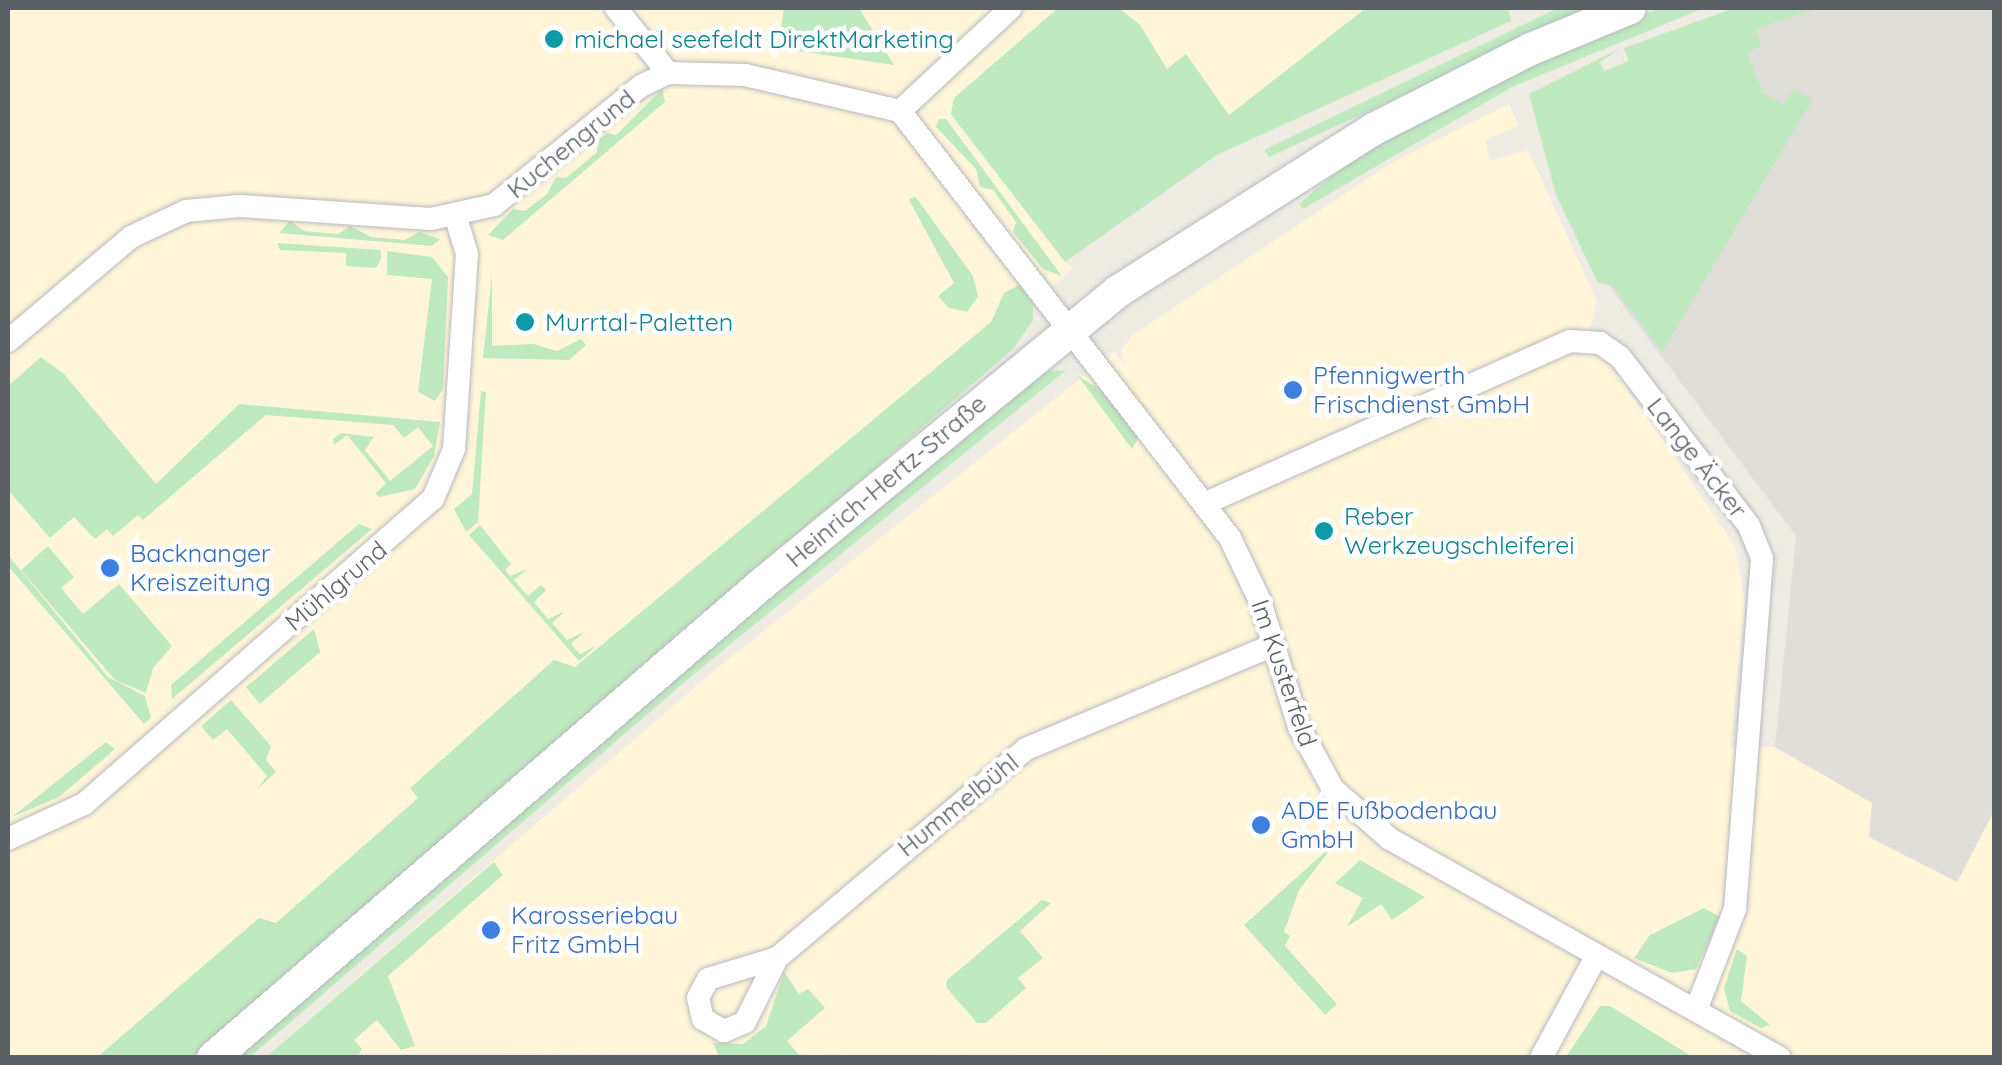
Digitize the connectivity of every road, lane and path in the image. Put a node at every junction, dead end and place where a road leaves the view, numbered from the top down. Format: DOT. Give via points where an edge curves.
graph roads {
  1 [pos="616,8"];
  2 [pos="1011,8"];
  3 [pos="1630,8"];
  4 [pos="668,74"];
  5 [pos="900,112"];
  6 [pos="456,217"];
  7 [pos="1069,328"];
  8 [pos="8,341"];
  9 [pos="1206,502"];
  10 [pos="1274,645"];
  11 [pos="8,839"];
  12 [pos="1597,955"];
  13 [pos="776,958"];
  14 [pos="1696,1010"];
  15 [pos="212,1058"];
  16 [pos="1541,1058"];
  17 [pos="1780,1058"];
  1 -- 4 [label="street"];
  2 -- 5 [label="street" via="938,69"];
  3 -- 7 [label="main road, Heinrich-Hertz-Straße" via="1531,48 1374,129 1222,221"];
  4 -- 5 [label="street" via="745,76"];
  4 -- 6 [label="street, Kuchengrund" via="641,86 518,191"];
  5 -- 7 [label="street"];
  6 -- 8 [label="street, Kuchengrund" via="240,206 186,211 131,237"];
  6 -- 11 [label="street, Mühlgrund" via="467,254 454,449 433,499 84,804"];
  7 -- 9 [label="street, Im Kusterfeld"];
  7 -- 15 [label="main road, Heinrich-Hertz-Straße"];
  9 -- 10 [label="street, Im Kusterfeld" via="1250,576"];
  9 -- 14 [label="street, Lange Äcker" via="1570,341 1600,343 1620,357 1749,526 1762,559 1735,908"];
  10 -- 12 [label="street, Im Kusterfeld" via="1309,750 1354,811 1425,860"];
  10 -- 13 [label="street, Hummelbühl" via="1026,749"];
  12 -- 14 [label="street, Im Kusterfeld"];
  12 -- 16 [label="street"];
  14 -- 17 [label="street, Im Kusterfeld"];
}
